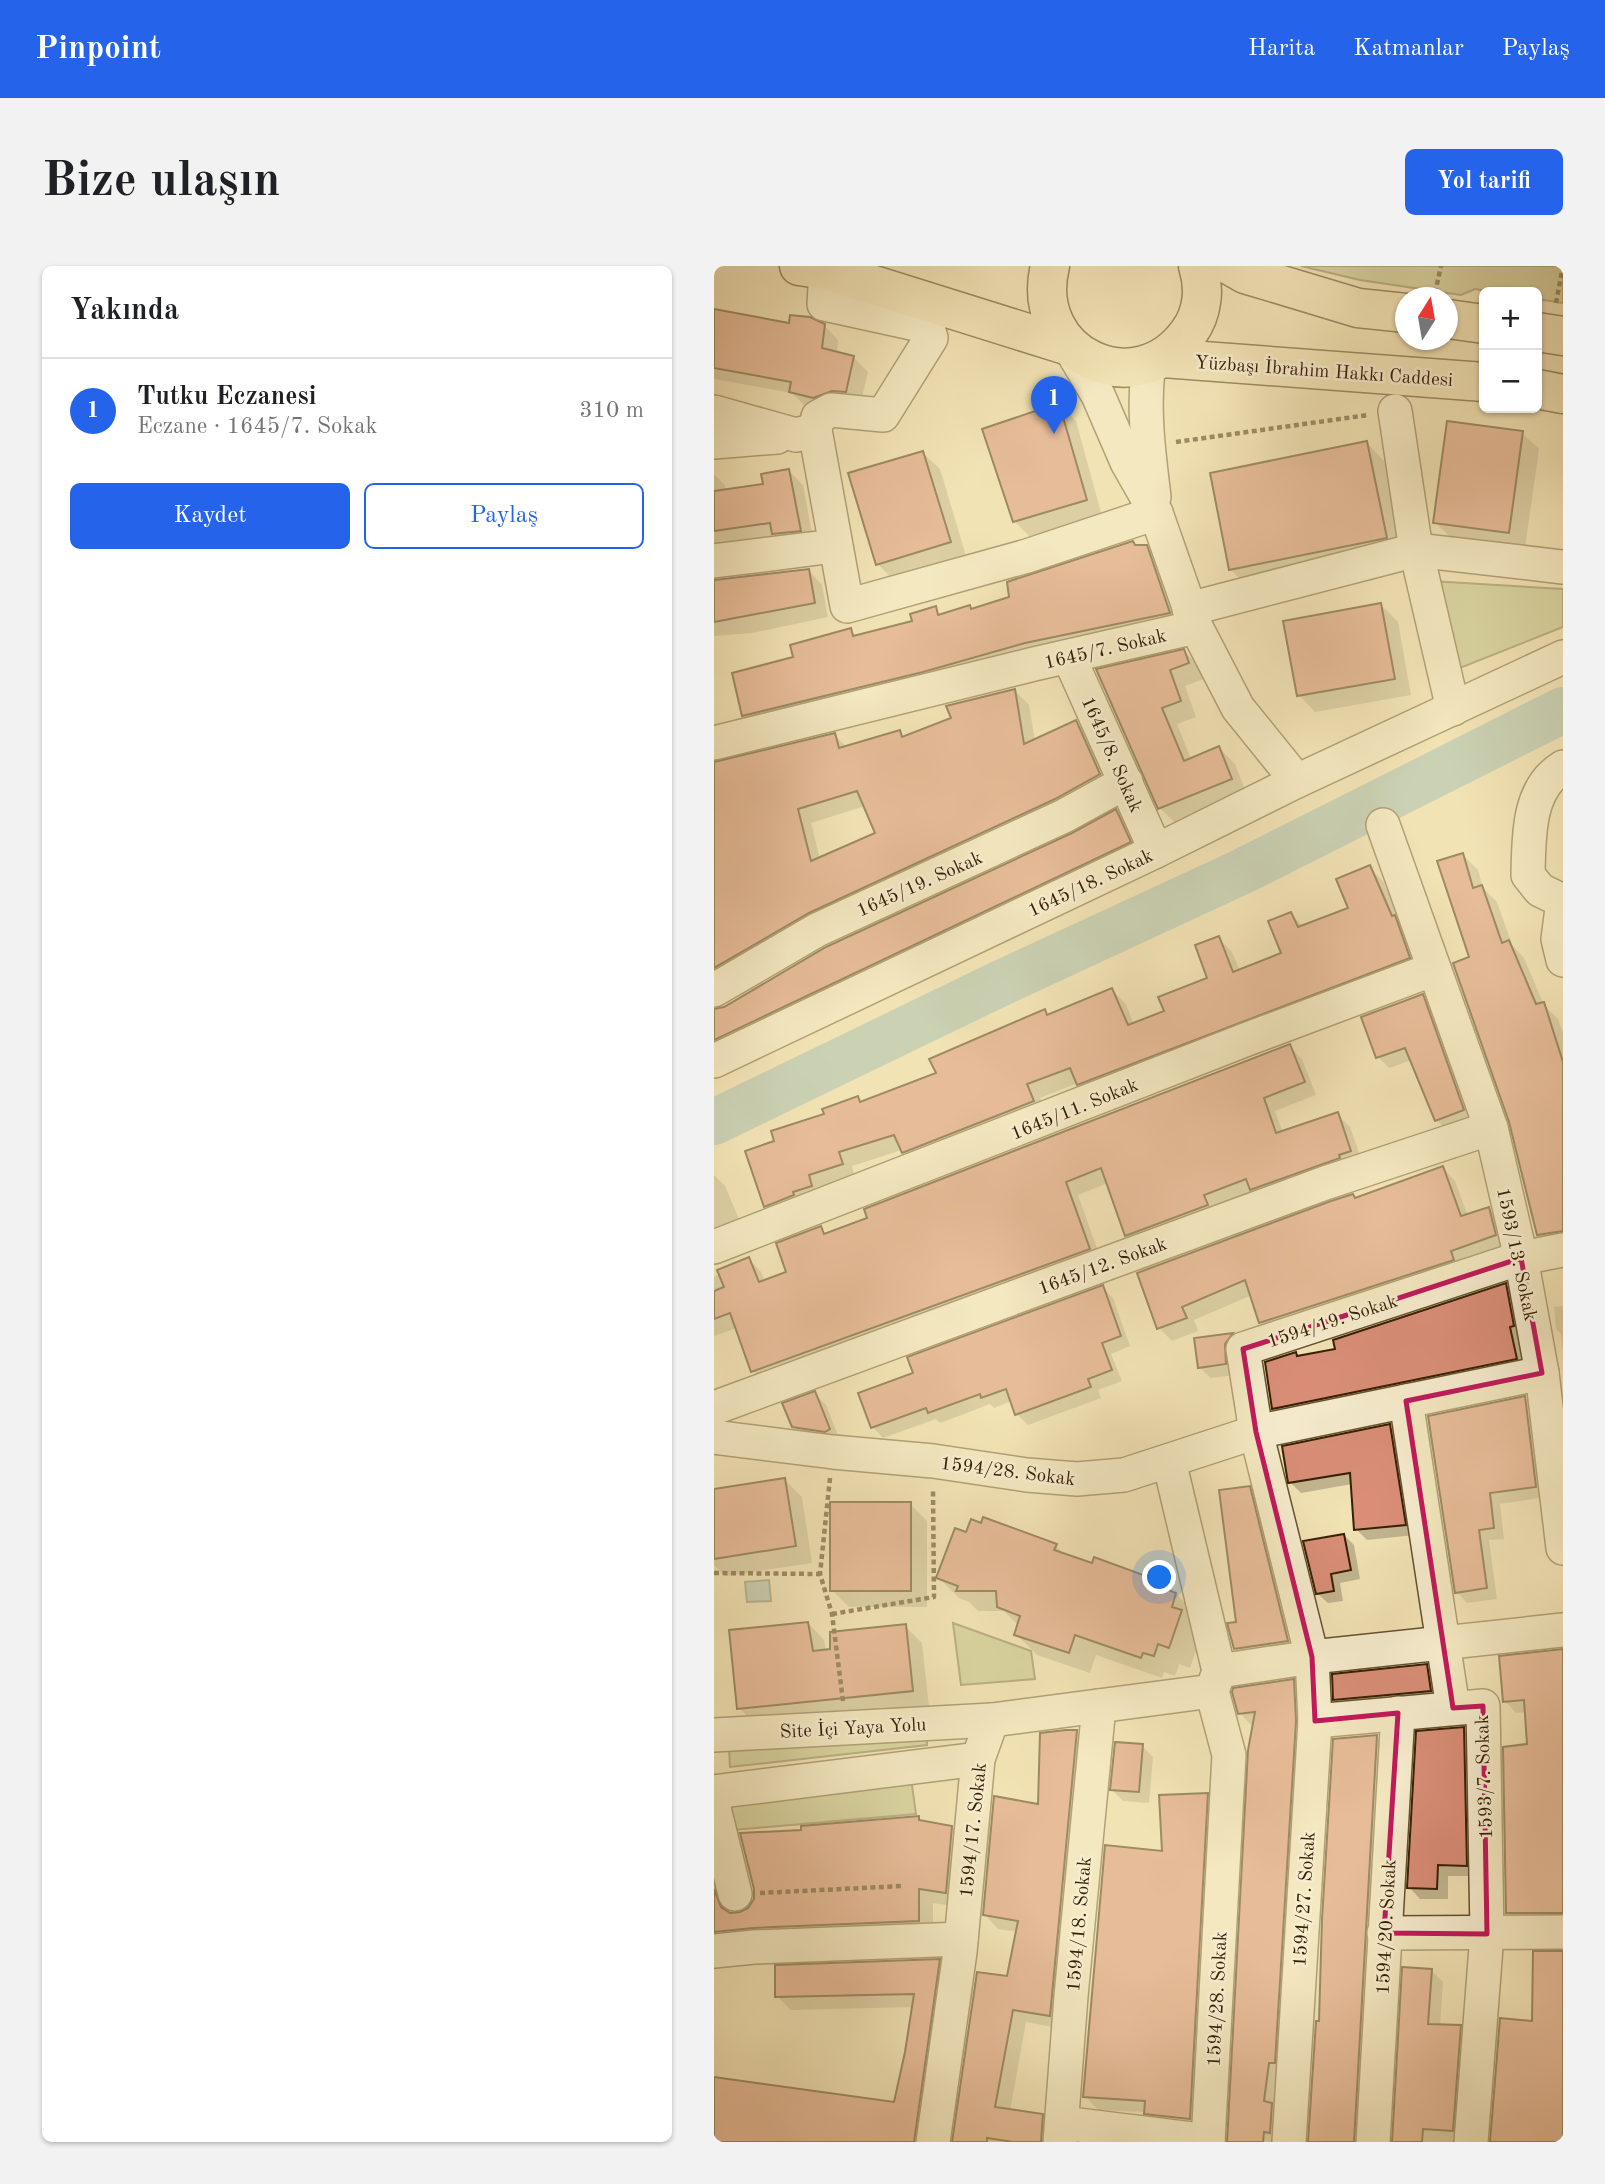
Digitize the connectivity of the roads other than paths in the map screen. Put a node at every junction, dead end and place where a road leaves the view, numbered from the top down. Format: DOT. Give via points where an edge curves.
graph roads {
  1 [pos="1050,266"];
  2 [pos="1198,266"];
  3 [pos="1231,266"];
  4 [pos="813,268"];
  5 [pos="1395,312"];
  6 [pos="1458,320"];
  7 [pos="1479,323"];
  8 [pos="1069,345"];
  9 [pos="1163,358"];
  10 [pos="1479,382"];
  11 [pos="1542,391"];
  12 [pos="1563,394"];
  13 [pos="1395,411"];
  14 [pos="714,412"];
  15 [pos="806,433"];
  16 [pos="714,442"];
  17 [pos="1156,513"];
  18 [pos="834,545"];
  19 [pos="1416,550"];
  20 [pos="714,561"];
  21 [pos="1563,568"];
  22 [pos="1192,618"];
  23 [pos="1069,657"];
  24 [pos="1563,657"];
  25 [pos="1453,709"];
  26 [pos="714,743"];
  27 [pos="1563,768"];
  28 [pos="1297,781"];
  29 [pos="1126,782"];
  30 [pos="1383,825"];
  31 [pos="1156,851"];
  32 [pos="1563,901"];
  33 [pos="1563,960"];
  34 [pos="1434,969"];
  35 [pos="714,990"];
  36 [pos="714,1061"];
  37 [pos="1491,1128"];
  38 [pos="714,1247"];
  39 [pos="1563,1250"];
  40 [pos="1521,1258"];
  41 [pos="1542,1373"];
  42 [pos="1406,1401"];
  43 [pos="714,1408"];
  44 [pos="1256,1432"];
  45 [pos="714,1437"];
  46 [pos="1557,1450"];
  47 [pos="1169,1461"];
  48 [pos="1563,1548"];
  49 [pos="1563,1630"];
  50 [pos="1444,1643"];
  51 [pos="1312,1657"];
  52 [pos="1215,1681"];
  53 [pos="1099,1706"];
  54 [pos="1453,1708"];
  55 [pos="1398,1713"];
  56 [pos="992,1720"];
  57 [pos="1314,1721"];
  58 [pos="714,1735"];
  59 [pos="978,1759"];
  60 [pos="714,1792"];
  61 [pos="714,1808"];
  62 [pos="735,1894"];
  63 [pos="1563,1932"];
  64 [pos="1384,1933"];
  65 [pos="1487,1934"];
  66 [pos="961,1939"];
  67 [pos="714,1951"];
  68 [pos="1061,2133"];
  69 [pos="1127,2137"];
  70 [pos="1208,2141"];
  71 [pos="933,2142"];
  72 [pos="1289,2142"];
  73 [pos="1373,2142"];
  74 [pos="1471,2142"];
  1 -- 8 [label="main road" via="1047,306"];
  2 -- 9 [label="main road" via="1202,302 1195,324 1181,344"];
  3 -- 5 [label="main road" via="1358,308"];
  4 -- 8 [label="main road"];
  4 -- 15 [label="street" via="824,304 920,325 931,338 883,415 831,410 818,417"];
  6 -- 7 [label="main road"];
  8 -- 9 [label="main road" via="1090,360 1114,368 1139,367"];
  8 -- 17 [label="street"];
  9 -- 10 [label="main road, Yüzbaşı İbrahim Hakkı Caddesi"];
  9 -- 17 [label="street" via="1148,370 1146,388 1147,445"];
  11 -- 12 [label="main road"];
  13 -- 19 [label="street"];
  14 -- 15 [label="street"];
  15 -- 16 [label="street"];
  15 -- 18 [label="street"];
  17 -- 18 [label="street" via="1027,556 847,606"];
  17 -- 22 [label="street"];
  18 -- 20 [label="street"];
  19 -- 21 [label="street"];
  19 -- 22 [label="street, 1645/7. Sokak"];
  19 -- 25 [label="street"];
  22 -- 23 [label="street, 1645/7. Sokak"];
  22 -- 28 [label="street" via="1238,708"];
  23 -- 26 [label="street, 1645/7. Sokak"];
  23 -- 29 [label="street, 1645/8. Sokak"];
  24 -- 25 [label="street, 1645/18. Sokak"];
  25 -- 28 [label="street, 1645/18. Sokak"];
  27 -- 32 [label="street" via="1544,783 1534,807 1528,875 1539,890"];
  28 -- 31 [label="street, 1645/18. Sokak"];
  29 -- 31 [label="street, 1645/8. Sokak"];
  29 -- 35 [label="street, 1645/19. Sokak" via="1041,827 817,930"];
  30 -- 34 [label="street, 1593/13. Sokak"];
  31 -- 36 [label="street, 1645/18. Sokak"];
  32 -- 33 [label="street" via="1558,939"];
  34 -- 37 [label="street, 1593/13. Sokak"];
  34 -- 38 [label="street, 1645/11. Sokak"];
  37 -- 40 [label="street, 1593/13. Sokak"];
  37 -- 43 [label="street, 1645/12. Sokak" via="1325,1183"];
  39 -- 40 [label="street, 1594/19. Sokak"];
  40 -- 41 [label="street, 1593/13. Sokak"];
  40 -- 44 [label="street, 1594/19. Sokak" via="1243,1349"];
  41 -- 42 [label="street"];
  41 -- 46 [label="street, 1593/13. Sokak"];
  42 -- 44 [label="street"];
  42 -- 50 [label="street, 1593/7. Sokak"];
  44 -- 47 [label="street"];
  44 -- 51 [label="street, 1594/19. Sokak"];
  45 -- 47 [label="street, 1594/28. Sokak" via="1077,1479 1124,1475"];
  46 -- 48 [label="street, 1593/13. Sokak"];
  47 -- 52 [label="street, 1594/28. Sokak"];
  49 -- 50 [label="street"];
  50 -- 51 [label="street"];
  50 -- 54 [label="street, 1593/7. Sokak"];
  51 -- 52 [label="street"];
  51 -- 57 [label="street, 1594/27. Sokak"];
  52 -- 53 [label="street"];
  52 -- 70 [label="street, 1594/28. Sokak" via="1229,1755"];
  53 -- 56 [label="street"];
  53 -- 68 [label="street, 1594/18. Sokak"];
  54 -- 55 [label="street"];
  54 -- 65 [label="street, 1593/7. Sokak" via="1483,1706"];
  55 -- 57 [label="street"];
  55 -- 64 [label="street, 1594/20. Sokak"];
  56 -- 58 [label="street, Site İçi Yaya Yolu"];
  56 -- 59 [label="street, 1594/17. Sokak"];
  57 -- 72 [label="street, 1594/27. Sokak"];
  59 -- 60 [label="street"];
  59 -- 66 [label="street, 1594/17. Sokak"];
  61 -- 62 [label="street"];
  63 -- 65 [label="street"];
  64 -- 65 [label="street"];
  64 -- 73 [label="street, 1594/20. Sokak"];
  65 -- 74 [label="street, 1593/7. Sokak"];
  66 -- 67 [label="street"];
  66 -- 71 [label="street, 1594/17. Sokak"];
  68 -- 69 [label="street"];
  69 -- 70 [label="street"];
}
